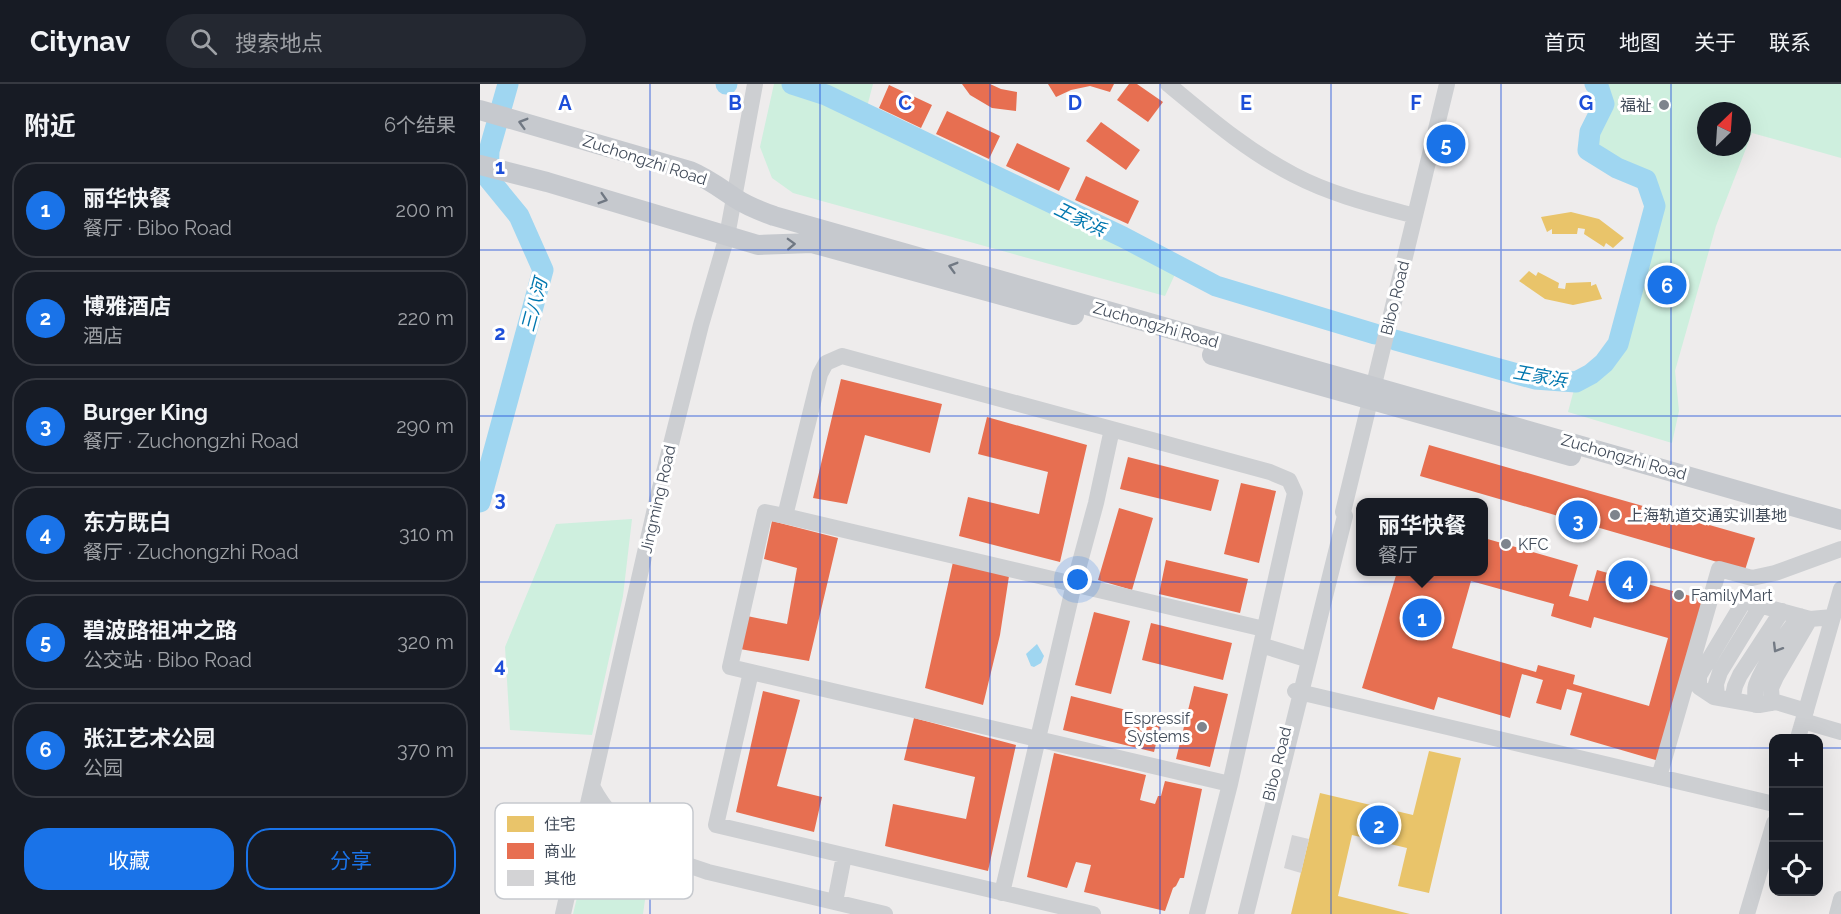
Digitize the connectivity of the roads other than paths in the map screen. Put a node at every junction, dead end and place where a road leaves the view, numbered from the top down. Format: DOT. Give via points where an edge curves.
graph roads {
  1 [pos="755,84"];
  2 [pos="1168,84"];
  3 [pos="1447,84"];
  4 [pos="480,111"];
  5 [pos="480,165"];
  6 [pos="735,199"];
  7 [pos="1415,216"];
  8 [pos="727,236"];
  9 [pos="1372,392"];
  10 [pos="1112,429"];
  11 [pos="1343,512"];
  12 [pos="785,516"];
  13 [pos="1841,520"];
  14 [pos="1841,532"];
  15 [pos="1841,549"];
  16 [pos="1074,584"];
  17 [pos="1841,590"];
  18 [pos="1782,611"];
  19 [pos="1805,617"];
  20 [pos="1833,617"];
  21 [pos="1262,637"];
  22 [pos="1303,658"];
  23 [pos="751,672"];
  24 [pos="1298,692"];
  25 [pos="1725,699"];
  26 [pos="1764,704"];
  27 [pos="1804,716"];
  28 [pos="1841,732"];
  29 [pos="1799,734"];
  30 [pos="1039,739"];
  31 [pos="1659,777"];
  32 [pos="1230,784"];
  33 [pos="593,788"];
  34 [pos="589,803"];
  35 [pos="602,803"];
  36 [pos="1769,803"];
  37 [pos="1769,837"];
  38 [pos="844,856"];
  39 [pos="693,867"];
  40 [pos="1002,893"];
  41 [pos="567,899"];
  42 [pos="1841,899"];
  43 [pos="835,902"];
  44 [pos="563,914"];
  45 [pos="885,914"];
  46 [pos="1093,914"];
  47 [pos="1197,914"];
  48 [pos="1240,914"];
  49 [pos="1246,914"];
  50 [pos="1747,914"];
  51 [pos="1837,914"];
  1 -- 6 [label="street, Jingming Road"];
  2 -- 7 [label="street" via="1232,136 1294,176 1354,199"];
  3 -- 7 [label="street, Bibo Road"];
  6 -- 4 [label="main road, Zuchongzhi Road, one-way" via="719,185 690,171"];
  5 -- 8 [label="main road, Zuchongzhi Road, one-way"];
  6 -- 8 [label="street, Jingming Road"];
  9 -- 6 [label="main road, Zuchongzhi Road, one-way" via="774,216"];
  7 -- 9 [label="street, Bibo Road"];
  8 -- 9 [label="main road, Zuchongzhi Road, one-way" via="758,245 812,243"];
  8 -- 33 [label="street, Jingming Road" via="656,504"];
  9 -- 11 [label="street, Bibo Road"];
  9 -- 13 [label="main road, Zuchongzhi Road"];
  9 -- 14 [label="main road, Zuchongzhi Road"];
  10 -- 12 [label="street" via="842,356 826,363 820,374"];
  10 -- 16 [label="street"];
  10 -- 21 [label="street" via="1289,480 1295,493"];
  11 -- 22 [label="street, Bibo Road" via="1339,514"];
  11 -- 24 [label="street, Bibo Road"];
  12 -- 16 [label="street"];
  12 -- 23 [label="street" via="765,512 730,667"];
  15 -- 31 [label="street" via="1752,578 1719,569"];
  16 -- 21 [label="street"];
  16 -- 30 [label="street"];
  17 -- 20 [label="street"];
  18 -- 19 [label="street"];
  18 -- 25 [label="street"];
  18 -- 25 [label="street" via="1761,605 1720,672 1716,684"];
  19 -- 20 [label="street"];
  19 -- 26 [label="street, one-way"];
  20 -- 27 [label="street"];
  21 -- 22 [label="street"];
  21 -- 32 [label="street"];
  22 -- 24 [label="street, Bibo Road"];
  23 -- 30 [label="street"];
  23 -- 38 [label="street" via="716,825"];
  24 -- 31 [label="street"];
  24 -- 48 [label="street, Bibo Road"];
  24 -- 49 [label="street, Bibo Road"];
  25 -- 26 [label="street"];
  26 -- 27 [label="street"];
  27 -- 28 [label="street"];
  27 -- 29 [label="street"];
  30 -- 32 [label="street"];
  30 -- 40 [label="street"];
  31 -- 36 [label="street"];
  32 -- 47 [label="street"];
  33 -- 34 [label="street, Jingming Road"];
  33 -- 35 [label="street"];
  37 -- 50 [label="street"];
  38 -- 40 [label="street"];
  38 -- 43 [label="street"];
  39 -- 43 [label="street"];
  40 -- 46 [label="street"];
  41 -- 44 [label="street, Jingming Road"];
  42 -- 51 [label="street"];
  43 -- 45 [label="street"];
}
